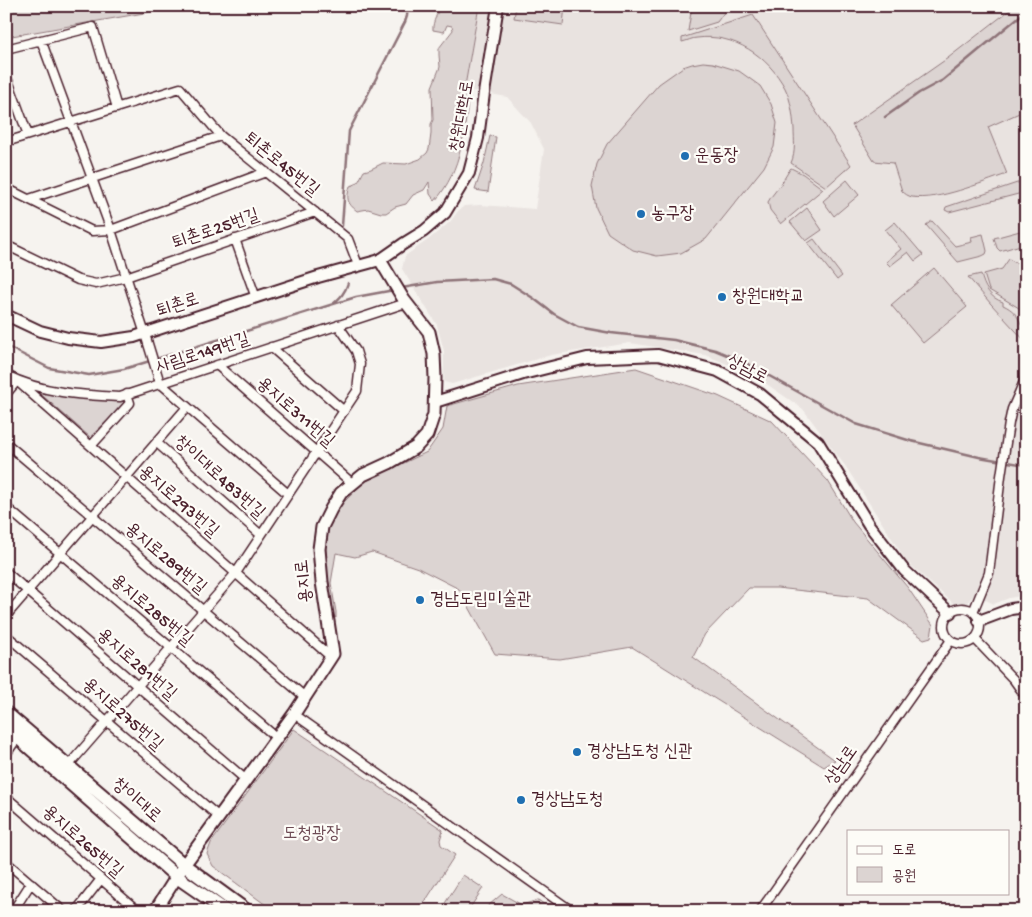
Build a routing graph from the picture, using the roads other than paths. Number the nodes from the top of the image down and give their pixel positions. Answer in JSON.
{"nodes":[{"id":1,"x":498,"y":6,"type":"edge"},
{"id":2,"x":41,"y":40,"type":"junction"},
{"id":3,"x":6,"y":49,"type":"edge"},
{"id":4,"x":6,"y":75,"type":"edge"},
{"id":5,"x":117,"y":108,"type":"junction"},
{"id":6,"x":71,"y":122,"type":"junction"},
{"id":7,"x":28,"y":136,"type":"junction"},
{"id":8,"x":221,"y":136,"type":"junction"},
{"id":9,"x":6,"y":142,"type":"edge"},
{"id":10,"x":266,"y":172,"type":"junction"},
{"id":11,"x":92,"y":178,"type":"junction"},
{"id":12,"x":6,"y":188,"type":"edge"},
{"id":13,"x":28,"y":199,"type":"junction"},
{"id":14,"x":315,"y":212,"type":"junction"},
{"id":15,"x":111,"y":230,"type":"junction"},
{"id":16,"x":235,"y":240,"type":"junction"},
{"id":17,"x":6,"y":245,"type":"edge"},
{"id":18,"x":380,"y":260,"type":"junction"},
{"id":19,"x":358,"y":266,"type":"junction"},
{"id":20,"x":126,"y":277,"type":"junction"},
{"id":21,"x":256,"y":298,"type":"junction"},
{"id":22,"x":405,"y":302,"type":"junction"},
{"id":23,"x":6,"y":315,"type":"edge"},
{"id":24,"x":338,"y":326,"type":"junction"},
{"id":25,"x":146,"y":337,"type":"junction"},
{"id":26,"x":272,"y":347,"type":"junction"},
{"id":27,"x":217,"y":365,"type":"junction"},
{"id":28,"x":6,"y":376,"type":"edge"},
{"id":29,"x":1026,"y":377,"type":"edge"},
{"id":30,"x":18,"y":381,"type":"junction"},
{"id":31,"x":159,"y":381,"type":"junction"},
{"id":32,"x":6,"y":394,"type":"edge"},
{"id":33,"x":127,"y":394,"type":"junction"},
{"id":34,"x":435,"y":402,"type":"junction"},
{"id":35,"x":187,"y":407,"type":"junction"},
{"id":36,"x":344,"y":411,"type":"junction"},
{"id":37,"x":157,"y":442,"type":"junction"},
{"id":38,"x":6,"y":443,"type":"edge"},
{"id":39,"x":92,"y":446,"type":"junction"},
{"id":40,"x":317,"y":452,"type":"junction"},
{"id":41,"x":127,"y":477,"type":"junction"},
{"id":42,"x":354,"y":484,"type":"junction"},
{"id":43,"x":288,"y":494,"type":"junction"},
{"id":44,"x":6,"y":508,"type":"edge"},
{"id":45,"x":92,"y":517,"type":"junction"},
{"id":46,"x":261,"y":535,"type":"junction"},
{"id":47,"x":60,"y":554,"type":"junction"},
{"id":48,"x":6,"y":572,"type":"edge"},
{"id":49,"x":236,"y":574,"type":"junction"},
{"id":50,"x":28,"y":591,"type":"junction"},
{"id":51,"x":1026,"y":607,"type":"edge"},
{"id":52,"x":203,"y":611,"type":"junction"},
{"id":53,"x":973,"y":612,"type":"junction"},
{"id":54,"x":950,"y":613,"type":"junction"},
{"id":55,"x":6,"y":616,"type":"edge"},
{"id":56,"x":979,"y":621,"type":"junction"},
{"id":57,"x":6,"y":635,"type":"edge"},
{"id":58,"x":975,"y":639,"type":"junction"},
{"id":59,"x":951,"y":640,"type":"junction"},
{"id":60,"x":171,"y":648,"type":"junction"},
{"id":61,"x":330,"y":657,"type":"junction"},
{"id":62,"x":138,"y":686,"type":"junction"},
{"id":63,"x":305,"y":697,"type":"junction"},
{"id":64,"x":1026,"y":697,"type":"edge"},
{"id":65,"x":6,"y":713,"type":"edge"},
{"id":66,"x":294,"y":714,"type":"junction"},
{"id":67,"x":107,"y":721,"type":"junction"},
{"id":68,"x":6,"y":727,"type":"edge"},
{"id":69,"x":21,"y":733,"type":"junction"},
{"id":70,"x":277,"y":738,"type":"junction"},
{"id":71,"x":6,"y":754,"type":"edge"},
{"id":72,"x":68,"y":766,"type":"junction"},
{"id":73,"x":246,"y":780,"type":"junction"},
{"id":74,"x":6,"y":796,"type":"edge"},
{"id":75,"x":219,"y":817,"type":"junction"},
{"id":76,"x":6,"y":862,"type":"edge"},
{"id":77,"x":184,"y":865,"type":"junction"},
{"id":78,"x":176,"y":877,"type":"junction"},
{"id":79,"x":101,"y":879,"type":"junction"},
{"id":80,"x":31,"y":883,"type":"junction"},
{"id":81,"x":12,"y":911,"type":"edge"},
{"id":82,"x":63,"y":911,"type":"edge"},
{"id":83,"x":76,"y":911,"type":"edge"},
{"id":84,"x":138,"y":911,"type":"edge"},
{"id":85,"x":156,"y":911,"type":"edge"},
{"id":86,"x":226,"y":911,"type":"edge"},
{"id":87,"x":247,"y":911,"type":"edge"},
{"id":88,"x":572,"y":911,"type":"edge"},
{"id":89,"x":760,"y":911,"type":"edge"}],
"edges":[{"from":1,"to":18,"type":"street","name":"창원대학로"},
{"from":2,"to":3,"type":"street"},
{"from":2,"to":5,"type":"street"},
{"from":2,"to":6,"type":"street"},
{"from":4,"to":7,"type":"street"},
{"from":5,"to":6,"type":"street"},
{"from":5,"to":8,"type":"street","name":"퇴촌로45번길"},
{"from":6,"to":7,"type":"street"},
{"from":6,"to":11,"type":"street"},
{"from":7,"to":9,"type":"street"},
{"from":8,"to":10,"type":"street","name":"퇴촌로45번길"},
{"from":8,"to":11,"type":"street"},
{"from":10,"to":14,"type":"street","name":"퇴촌로45번길"},
{"from":10,"to":15,"type":"street","name":"퇴촌로25번길"},
{"from":11,"to":13,"type":"street"},
{"from":11,"to":15,"type":"street"},
{"from":12,"to":13,"type":"street"},
{"from":13,"to":15,"type":"street"},
{"from":14,"to":16,"type":"street","name":"퇴촌로25번길"},
{"from":14,"to":19,"type":"street","name":"퇴촌로45번길"},
{"from":15,"to":20,"type":"street"},
{"from":16,"to":20,"type":"street","name":"퇴촌로25번길"},
{"from":16,"to":21,"type":"street"},
{"from":17,"to":20,"type":"street","name":"퇴촌로25번길"},
{"from":18,"to":19,"type":"street","name":"창원대학로"},
{"from":18,"to":22,"type":"main road","name":"용지로"},
{"from":19,"to":21,"type":"street","name":"퇴촌로"},
{"from":20,"to":25,"type":"street"},
{"from":21,"to":25,"type":"street","name":"퇴촌로"},
{"from":22,"to":24,"type":"street","name":"사림로149번길"},
{"from":22,"to":34,"type":"main road","name":"용지로"},
{"from":23,"to":25,"type":"street","name":"퇴촌로"},
{"from":24,"to":26,"type":"street","name":"사림로149번길"},
{"from":24,"to":36,"type":"street","name":"창이대로483번길"},
{"from":25,"to":31,"type":"street"},
{"from":26,"to":27,"type":"street","name":"사림로149번길"},
{"from":26,"to":36,"type":"street"},
{"from":27,"to":31,"type":"street","name":"사림로149번길"},
{"from":27,"to":40,"type":"street","name":"용지로311번길"},
{"from":28,"to":30,"type":"street","name":"사림로149번길"},
{"from":29,"to":53,"type":"street"},
{"from":30,"to":32,"type":"street"},
{"from":30,"to":33,"type":"street","name":"사림로149번길"},
{"from":30,"to":39,"type":"street","name":"용지로293번길"},
{"from":31,"to":33,"type":"street","name":"사림로149번길"},
{"from":31,"to":35,"type":"street","name":"창이대로483번길"},
{"from":33,"to":39,"type":"street"},
{"from":34,"to":42,"type":"main road","name":"용지로"},
{"from":34,"to":54,"type":"street","name":"상남로"},
{"from":35,"to":37,"type":"street"},
{"from":35,"to":43,"type":"street","name":"창이대로483번길"},
{"from":36,"to":40,"type":"street","name":"창이대로483번길"},
{"from":37,"to":41,"type":"street"},
{"from":37,"to":46,"type":"street","name":"창이대로483번길"},
{"from":38,"to":45,"type":"street","name":"용지로289번길"},
{"from":39,"to":41,"type":"street","name":"용지로293번길"},
{"from":40,"to":42,"type":"street","name":"용지로311번길"},
{"from":40,"to":43,"type":"street","name":"창이대로483번길"},
{"from":41,"to":45,"type":"street"},
{"from":41,"to":49,"type":"street","name":"용지로293번길"},
{"from":42,"to":61,"type":"main road","name":"용지로"},
{"from":43,"to":46,"type":"street","name":"창이대로483번길"},
{"from":44,"to":47,"type":"street","name":"용지로285번길"},
{"from":45,"to":47,"type":"street"},
{"from":45,"to":52,"type":"street","name":"용지로289번길"},
{"from":46,"to":49,"type":"street","name":"창이대로483번길"},
{"from":47,"to":50,"type":"street"},
{"from":47,"to":60,"type":"street","name":"용지로285번길"},
{"from":48,"to":50,"type":"street","name":"용지로281번길"},
{"from":49,"to":52,"type":"street","name":"창이대로483번길"},
{"from":49,"to":61,"type":"street","name":"용지로293번길"},
{"from":50,"to":55,"type":"street"},
{"from":50,"to":62,"type":"street","name":"용지로281번길"},
{"from":51,"to":56,"type":"street"},
{"from":52,"to":60,"type":"street","name":"창이대로483번길"},
{"from":52,"to":63,"type":"street","name":"용지로289번길"},
{"from":53,"to":54,"type":"street"},
{"from":53,"to":56,"type":"street"},
{"from":54,"to":59,"type":"street"},
{"from":56,"to":58,"type":"street"},
{"from":57,"to":67,"type":"street","name":"용지로275번길"},
{"from":58,"to":59,"type":"street"},
{"from":58,"to":64,"type":"street"},
{"from":59,"to":89,"type":"street","name":"상남로"},
{"from":60,"to":62,"type":"street","name":"창이대로483번길"},
{"from":60,"to":70,"type":"street","name":"용지로285번길"},
{"from":61,"to":63,"type":"main road"},
{"from":62,"to":67,"type":"street","name":"창이대로483번길"},
{"from":62,"to":73,"type":"street","name":"용지로281번길"},
{"from":63,"to":66,"type":"main road"},
{"from":65,"to":69,"type":"main road","name":"창이대로"},
{"from":66,"to":70,"type":"main road"},
{"from":66,"to":88,"type":"street"},
{"from":67,"to":72,"type":"street","name":"창이대로483번길"},
{"from":67,"to":75,"type":"street","name":"용지로275번길"},
{"from":68,"to":69,"type":"main road","name":"창이대로"},
{"from":69,"to":71,"type":"street"},
{"from":69,"to":72,"type":"main road","name":"창이대로"},
{"from":69,"to":78,"type":"main road","name":"창이대로"},
{"from":70,"to":73,"type":"main road"},
{"from":72,"to":77,"type":"main road","name":"창이대로"},
{"from":73,"to":75,"type":"main road"},
{"from":74,"to":79,"type":"street","name":"용지로265번길"},
{"from":75,"to":77,"type":"main road"},
{"from":76,"to":80,"type":"street"},
{"from":77,"to":78,"type":"main road"},
{"from":77,"to":87,"type":"main road","name":"창이대로"},
{"from":78,"to":85,"type":"main road"},
{"from":78,"to":86,"type":"main road","name":"창이대로"},
{"from":79,"to":83,"type":"street"},
{"from":79,"to":84,"type":"street","name":"용지로265번길"},
{"from":80,"to":81,"type":"street"},
{"from":80,"to":82,"type":"street"}]}
